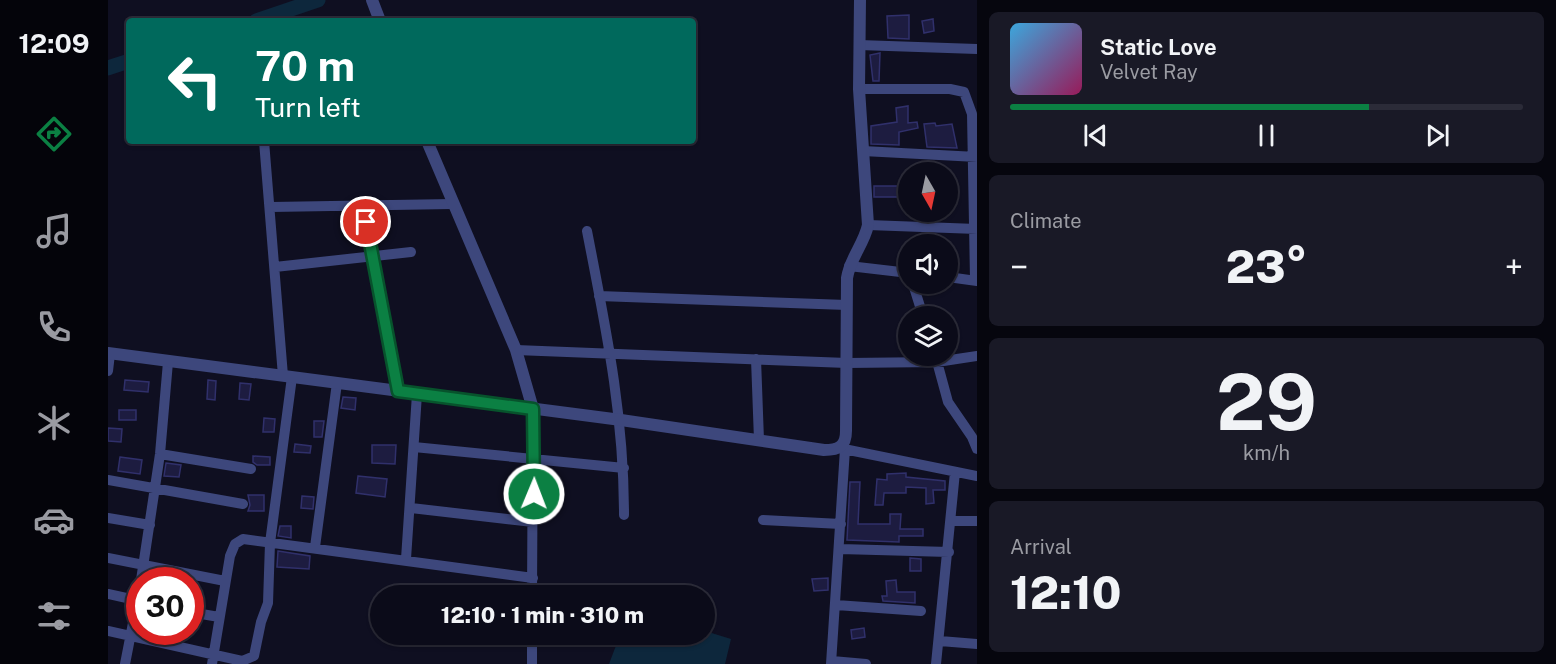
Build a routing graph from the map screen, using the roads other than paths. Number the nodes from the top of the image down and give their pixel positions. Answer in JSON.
{"nodes":[{"id":1,"x":372,"y":0,"type":"edge"},
{"id":2,"x":860,"y":0,"type":"edge"},
{"id":3,"x":379,"y":18,"type":"edge"},
{"id":4,"x":859,"y":45,"type":"junction"},
{"id":5,"x":977,"y":49,"type":"edge"},
{"id":6,"x":859,"y":89,"type":"junction"},
{"id":7,"x":264,"y":144,"type":"edge"},
{"id":8,"x":428,"y":144,"type":"edge"},
{"id":9,"x":863,"y":151,"type":"junction"},
{"id":10,"x":975,"y":157,"type":"edge"},
{"id":11,"x":452,"y":204,"type":"junction"},
{"id":12,"x":363,"y":205,"type":"junction"},
{"id":13,"x":271,"y":207,"type":"junction"},
{"id":14,"x":868,"y":225,"type":"junction"},
{"id":15,"x":975,"y":229,"type":"edge"},
{"id":16,"x":587,"y":231,"type":"dead end"},
{"id":17,"x":411,"y":252,"type":"dead end"},
{"id":18,"x":372,"y":256,"type":"junction"},
{"id":19,"x":849,"y":266,"type":"junction"},
{"id":20,"x":275,"y":267,"type":"junction"},
{"id":21,"x":898,"y":272,"type":"edge"},
{"id":22,"x":958,"y":278,"type":"edge"},
{"id":23,"x":976,"y":281,"type":"edge"},
{"id":24,"x":599,"y":296,"type":"junction"},
{"id":25,"x":847,"y":305,"type":"junction"},
{"id":26,"x":516,"y":350,"type":"junction"},
{"id":27,"x":109,"y":353,"type":"edge"},
{"id":28,"x":611,"y":353,"type":"junction"},
{"id":29,"x":977,"y":356,"type":"edge"},
{"id":30,"x":958,"y":357,"type":"edge"},
{"id":31,"x":756,"y":359,"type":"junction"},
{"id":32,"x":898,"y":361,"type":"edge"},
{"id":33,"x":168,"y":362,"type":"junction"},
{"id":34,"x":847,"y":363,"type":"junction"},
{"id":35,"x":938,"y":366,"type":"edge"},
{"id":36,"x":108,"y":371,"type":"edge"},
{"id":37,"x":287,"y":377,"type":"junction"},
{"id":38,"x":337,"y":383,"type":"junction"},
{"id":39,"x":398,"y":391,"type":"junction"},
{"id":40,"x":417,"y":394,"type":"junction"},
{"id":41,"x":533,"y":409,"type":"junction"},
{"id":42,"x":621,"y":420,"type":"junction"},
{"id":43,"x":759,"y":440,"type":"junction"},
{"id":44,"x":414,"y":447,"type":"junction"},
{"id":45,"x":842,"y":448,"type":"junction"},
{"id":46,"x":977,"y":449,"type":"edge"},
{"id":47,"x":160,"y":454,"type":"junction"},
{"id":48,"x":535,"y":459,"type":"junction"},
{"id":49,"x":624,"y":468,"type":"junction"},
{"id":50,"x":251,"y":469,"type":"dead end"},
{"id":51,"x":955,"y":472,"type":"junction"},
{"id":52,"x":977,"y":476,"type":"edge"},
{"id":53,"x":108,"y":480,"type":"edge"},
{"id":54,"x":154,"y":489,"type":"junction"},
{"id":55,"x":243,"y":504,"type":"dead end"},
{"id":56,"x":411,"y":508,"type":"junction"},
{"id":57,"x":624,"y":515,"type":"dead end"},
{"id":58,"x":108,"y":518,"type":"edge"},
{"id":59,"x":763,"y":520,"type":"dead end"},
{"id":60,"x":951,"y":521,"type":"junction"},
{"id":61,"x":977,"y":521,"type":"edge"},
{"id":62,"x":533,"y":522,"type":"junction"},
{"id":63,"x":841,"y":524,"type":"junction"},
{"id":64,"x":150,"y":525,"type":"junction"},
{"id":65,"x":270,"y":543,"type":"junction"},
{"id":66,"x":315,"y":547,"type":"junction"},
{"id":67,"x":840,"y":549,"type":"junction"},
{"id":68,"x":949,"y":552,"type":"junction"},
{"id":69,"x":108,"y":558,"type":"edge"},
{"id":70,"x":406,"y":559,"type":"junction"},
{"id":71,"x":143,"y":564,"type":"junction"},
{"id":72,"x":143,"y":567,"type":"edge"},
{"id":73,"x":533,"y":578,"type":"junction"},
{"id":74,"x":225,"y":581,"type":"junction"},
{"id":75,"x":533,"y":585,"type":"edge"},
{"id":76,"x":108,"y":594,"type":"edge"},
{"id":77,"x":126,"y":598,"type":"edge"},
{"id":78,"x":836,"y":604,"type":"junction"},
{"id":79,"x":921,"y":611,"type":"dead end"},
{"id":80,"x":204,"y":615,"type":"edge"},
{"id":81,"x":219,"y":618,"type":"junction"},
{"id":82,"x":108,"y":631,"type":"edge"},
{"id":83,"x":126,"y":635,"type":"edge"},
{"id":84,"x":940,"y":641,"type":"junction"},
{"id":85,"x":977,"y":644,"type":"edge"},
{"id":86,"x":128,"y":645,"type":"edge"},
{"id":87,"x":161,"y":645,"type":"edge"},
{"id":88,"x":532,"y":645,"type":"edge"},
{"id":89,"x":213,"y":660,"type":"edge"},
{"id":90,"x":249,"y":662,"type":"edge"},
{"id":91,"x":831,"y":662,"type":"edge"},
{"id":92,"x":124,"y":664,"type":"edge"},
{"id":93,"x":532,"y":664,"type":"edge"},
{"id":94,"x":866,"y":664,"type":"edge"},
{"id":95,"x":936,"y":664,"type":"edge"}],
"edges":[{"from":1,"to":3,"type":"street"},
{"from":2,"to":4,"type":"street"},
{"from":4,"to":5,"type":"street"},
{"from":4,"to":6,"type":"street"},
{"from":6,"to":9,"type":"street"},
{"from":6,"to":10,"type":"street"},
{"from":7,"to":13,"type":"street"},
{"from":8,"to":11,"type":"street"},
{"from":9,"to":10,"type":"street"},
{"from":9,"to":14,"type":"street"},
{"from":10,"to":15,"type":"street"},
{"from":11,"to":12,"type":"street"},
{"from":11,"to":26,"type":"street"},
{"from":12,"to":13,"type":"street"},
{"from":12,"to":18,"type":"street"},
{"from":13,"to":20,"type":"street"},
{"from":14,"to":15,"type":"street"},
{"from":14,"to":19,"type":"street"},
{"from":15,"to":23,"type":"street"},
{"from":16,"to":24,"type":"street"},
{"from":17,"to":18,"type":"street"},
{"from":18,"to":20,"type":"street"},
{"from":18,"to":39,"type":"street"},
{"from":19,"to":21,"type":"street"},
{"from":19,"to":25,"type":"street"},
{"from":20,"to":37,"type":"street"},
{"from":22,"to":23,"type":"street"},
{"from":24,"to":25,"type":"street"},
{"from":24,"to":28,"type":"street"},
{"from":25,"to":34,"type":"street"},
{"from":26,"to":28,"type":"street"},
{"from":26,"to":41,"type":"street"},
{"from":27,"to":33,"type":"street"},
{"from":27,"to":36,"type":"street"},
{"from":28,"to":31,"type":"street"},
{"from":28,"to":42,"type":"street"},
{"from":29,"to":30,"type":"street"},
{"from":31,"to":34,"type":"street"},
{"from":31,"to":43,"type":"street"},
{"from":32,"to":34,"type":"street"},
{"from":33,"to":37,"type":"street"},
{"from":33,"to":47,"type":"street"},
{"from":34,"to":45,"type":"street"},
{"from":35,"to":46,"type":"street"},
{"from":37,"to":38,"type":"street"},
{"from":37,"to":65,"type":"street"},
{"from":38,"to":39,"type":"street"},
{"from":38,"to":66,"type":"street"},
{"from":39,"to":40,"type":"street"},
{"from":40,"to":41,"type":"street"},
{"from":40,"to":44,"type":"street"},
{"from":41,"to":42,"type":"street"},
{"from":41,"to":48,"type":"street"},
{"from":42,"to":43,"type":"street"},
{"from":42,"to":49,"type":"street"},
{"from":43,"to":45,"type":"street"},
{"from":44,"to":48,"type":"street"},
{"from":44,"to":56,"type":"street"},
{"from":45,"to":51,"type":"street"},
{"from":45,"to":63,"type":"street"},
{"from":47,"to":50,"type":"street"},
{"from":47,"to":54,"type":"street"},
{"from":48,"to":49,"type":"street"},
{"from":48,"to":62,"type":"street"},
{"from":49,"to":57,"type":"street"},
{"from":51,"to":52,"type":"street"},
{"from":51,"to":60,"type":"street"},
{"from":53,"to":54,"type":"street"},
{"from":54,"to":55,"type":"street"},
{"from":54,"to":64,"type":"street"},
{"from":56,"to":62,"type":"street"},
{"from":56,"to":70,"type":"street"},
{"from":58,"to":64,"type":"street"},
{"from":59,"to":63,"type":"street"},
{"from":60,"to":61,"type":"street"},
{"from":60,"to":68,"type":"street"},
{"from":62,"to":73,"type":"street"},
{"from":63,"to":67,"type":"street"},
{"from":64,"to":71,"type":"street"},
{"from":65,"to":66,"type":"street"},
{"from":65,"to":74,"type":"street"},
{"from":65,"to":90,"type":"street"},
{"from":66,"to":70,"type":"street"},
{"from":67,"to":68,"type":"street"},
{"from":67,"to":78,"type":"street"},
{"from":68,"to":84,"type":"street"},
{"from":69,"to":71,"type":"street"},
{"from":70,"to":73,"type":"street"},
{"from":71,"to":72,"type":"street"},
{"from":71,"to":74,"type":"street"},
{"from":73,"to":75,"type":"street"},
{"from":74,"to":81,"type":"street"},
{"from":76,"to":77,"type":"street"},
{"from":78,"to":79,"type":"street"},
{"from":78,"to":91,"type":"street"},
{"from":80,"to":81,"type":"street"},
{"from":81,"to":89,"type":"street"},
{"from":82,"to":83,"type":"street"},
{"from":84,"to":85,"type":"street"},
{"from":84,"to":95,"type":"street"},
{"from":86,"to":92,"type":"street"},
{"from":87,"to":89,"type":"street"},
{"from":88,"to":93,"type":"street"},
{"from":89,"to":90,"type":"street"},
{"from":91,"to":94,"type":"street"}]}
